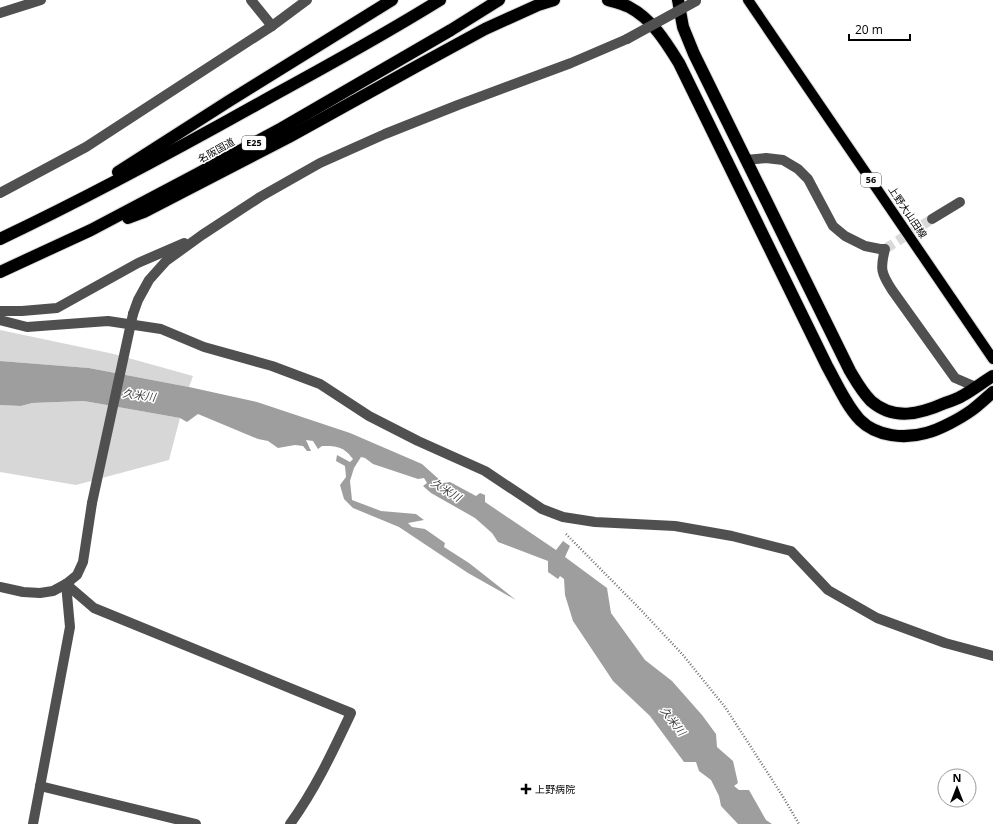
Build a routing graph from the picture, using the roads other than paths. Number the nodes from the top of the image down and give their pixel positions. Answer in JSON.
{"nodes":[{"id":1,"x":42,"y":0,"type":"edge"},
{"id":2,"x":251,"y":0,"type":"edge"},
{"id":3,"x":308,"y":0,"type":"edge"},
{"id":4,"x":392,"y":0,"type":"edge"},
{"id":5,"x":440,"y":0,"type":"edge"},
{"id":6,"x":499,"y":0,"type":"edge"},
{"id":7,"x":554,"y":0,"type":"edge"},
{"id":8,"x":608,"y":0,"type":"edge"},
{"id":9,"x":678,"y":0,"type":"edge"},
{"id":10,"x":748,"y":0,"type":"edge"},
{"id":11,"x":697,"y":1,"type":"edge"},
{"id":12,"x":0,"y":13,"type":"edge"},
{"id":13,"x":272,"y":26,"type":"junction"},
{"id":14,"x":746,"y":160,"type":"junction"},
{"id":15,"x":0,"y":193,"type":"edge"},
{"id":16,"x":960,"y":202,"type":"dead end"},
{"id":17,"x":51,"y":215,"type":"junction"},
{"id":18,"x":932,"y":219,"type":"tunnel mouth"},
{"id":19,"x":91,"y":230,"type":"junction"},
{"id":20,"x":202,"y":235,"type":"junction"},
{"id":21,"x":0,"y":239,"type":"edge"},
{"id":22,"x":1,"y":271,"type":"edge"},
{"id":23,"x":0,"y":312,"type":"edge"},
{"id":24,"x":0,"y":320,"type":"edge"},
{"id":25,"x":993,"y":359,"type":"edge"},
{"id":26,"x":993,"y":376,"type":"edge"},
{"id":27,"x":976,"y":387,"type":"junction"},
{"id":28,"x":993,"y":392,"type":"edge"},
{"id":29,"x":66,"y":584,"type":"junction"},
{"id":30,"x":0,"y":587,"type":"edge"},
{"id":31,"x":993,"y":656,"type":"edge"},
{"id":32,"x":40,"y":786,"type":"junction"},
{"id":33,"x":33,"y":824,"type":"edge"},
{"id":34,"x":196,"y":824,"type":"edge"},
{"id":35,"x":290,"y":824,"type":"edge"}],
"edges":[{"from":1,"to":12,"type":"street"},
{"from":2,"to":13,"type":"street"},
{"from":3,"to":13,"type":"street"},
{"from":4,"to":17,"type":"highway"},
{"from":5,"to":17,"type":"highway","name":"名阪国道"},
{"from":6,"to":19,"type":"highway","name":"名阪国道","number":"E25"},
{"from":7,"to":19,"type":"highway"},
{"from":8,"to":28,"type":"highway"},
{"from":9,"to":14,"type":"highway"},
{"from":10,"to":25,"type":"main road","name":"上野大山田線","number":"56"},
{"from":11,"to":20,"type":"street","bridge":true},
{"from":13,"to":15,"type":"street"},
{"from":14,"to":27,"type":"street"},
{"from":14,"to":27,"type":"highway"},
{"from":16,"to":18,"type":"street"},
{"from":17,"to":21,"type":"highway","name":"名阪国道"},
{"from":19,"to":22,"type":"highway","name":"名阪国道","number":"E25"},
{"from":20,"to":23,"type":"street"},
{"from":20,"to":29,"type":"street","bridge":true},
{"from":24,"to":31,"type":"street"},
{"from":26,"to":27,"type":"highway"},
{"from":29,"to":30,"type":"street"},
{"from":29,"to":32,"type":"street"},
{"from":29,"to":35,"type":"street"},
{"from":32,"to":33,"type":"street"},
{"from":32,"to":34,"type":"street"}]}
